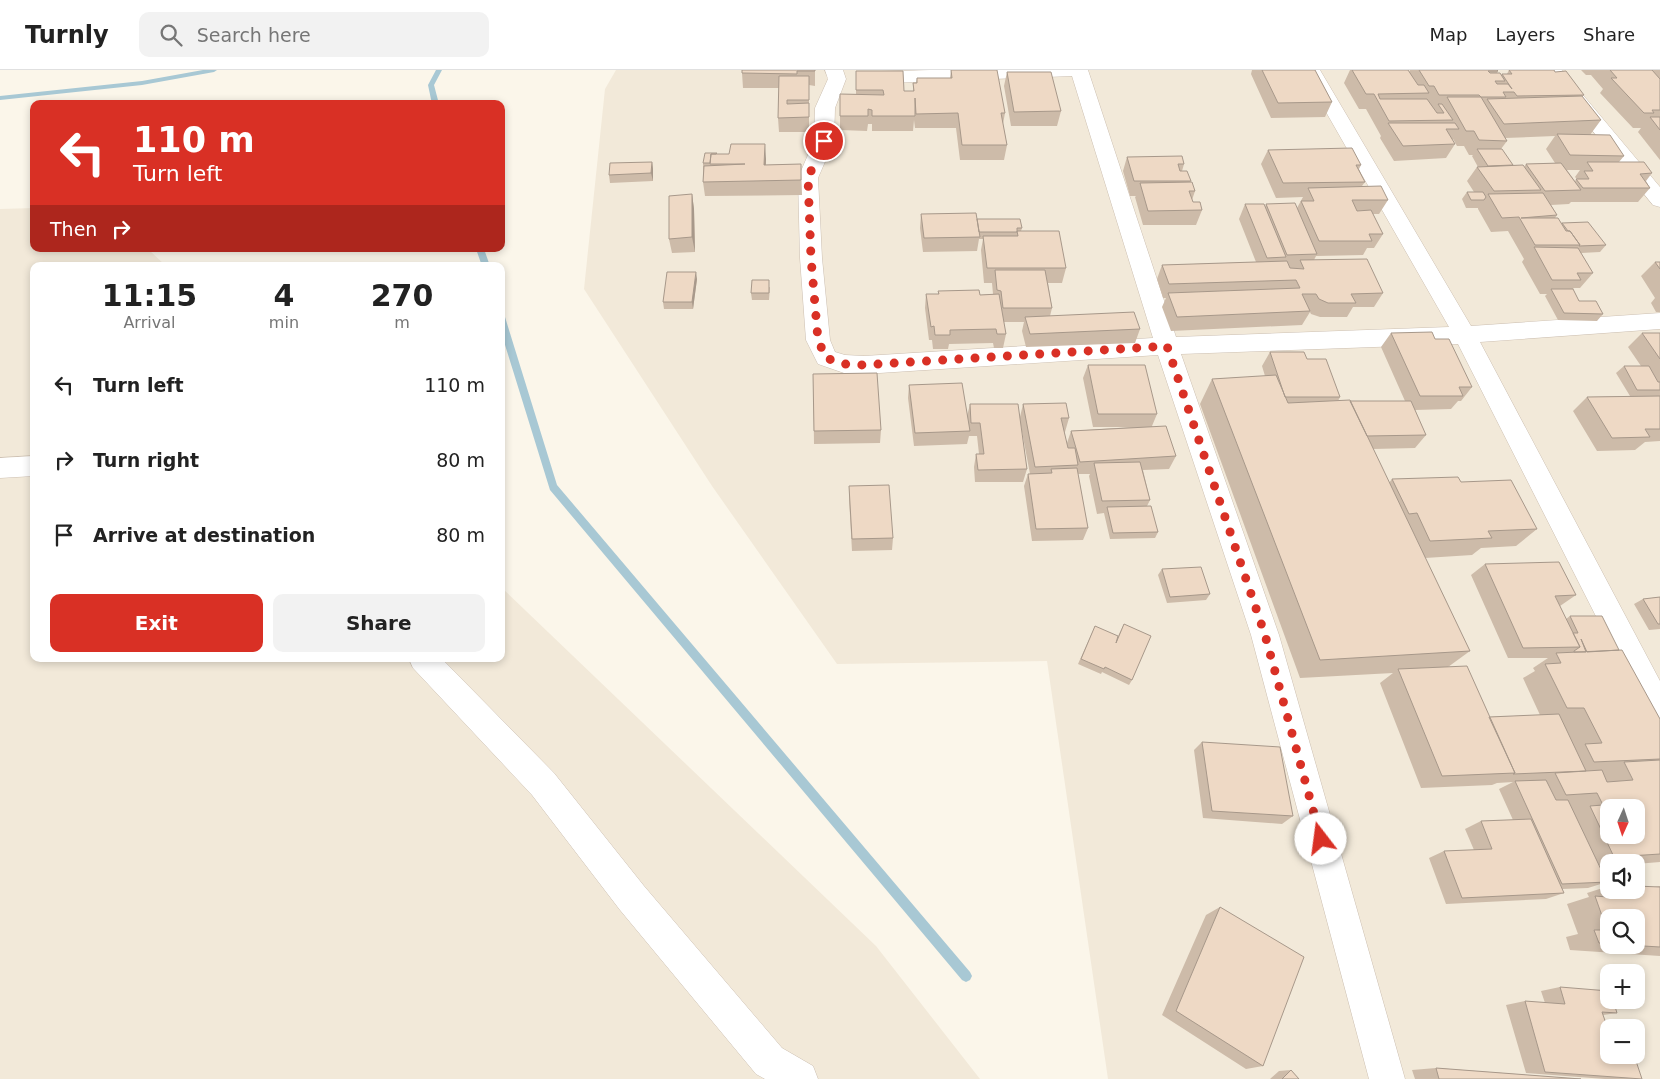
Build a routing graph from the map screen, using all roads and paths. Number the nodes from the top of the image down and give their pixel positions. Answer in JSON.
{"nodes":[{"id":1,"x":1077,"y":70,"type":"edge"},
{"id":2,"x":1311,"y":70,"type":"edge"},
{"id":3,"x":1552,"y":70,"type":"edge"},
{"id":4,"x":836,"y":75,"type":"edge"},
{"id":5,"x":1660,"y":200,"type":"edge"},
{"id":6,"x":1660,"y":321,"type":"edge"},
{"id":7,"x":1465,"y":335,"type":"junction"},
{"id":8,"x":1167,"y":346,"type":"junction"},
{"id":9,"x":30,"y":466,"type":"edge"},
{"id":10,"x":0,"y":468,"type":"edge"},
{"id":11,"x":426,"y":662,"type":"edge"},
{"id":12,"x":1660,"y":711,"type":"edge"},
{"id":13,"x":800,"y":1079,"type":"edge"},
{"id":14,"x":1387,"y":1079,"type":"edge"}],
"edges":[{"from":1,"to":4,"type":"street"},
{"from":1,"to":8,"type":"street"},
{"from":2,"to":7,"type":"street"},
{"from":3,"to":5,"type":"street"},
{"from":4,"to":8,"type":"street"},
{"from":6,"to":7,"type":"street"},
{"from":7,"to":8,"type":"street"},
{"from":7,"to":12,"type":"street"},
{"from":8,"to":14,"type":"street"},
{"from":9,"to":10,"type":"street"},
{"from":11,"to":13,"type":"street"}]}
